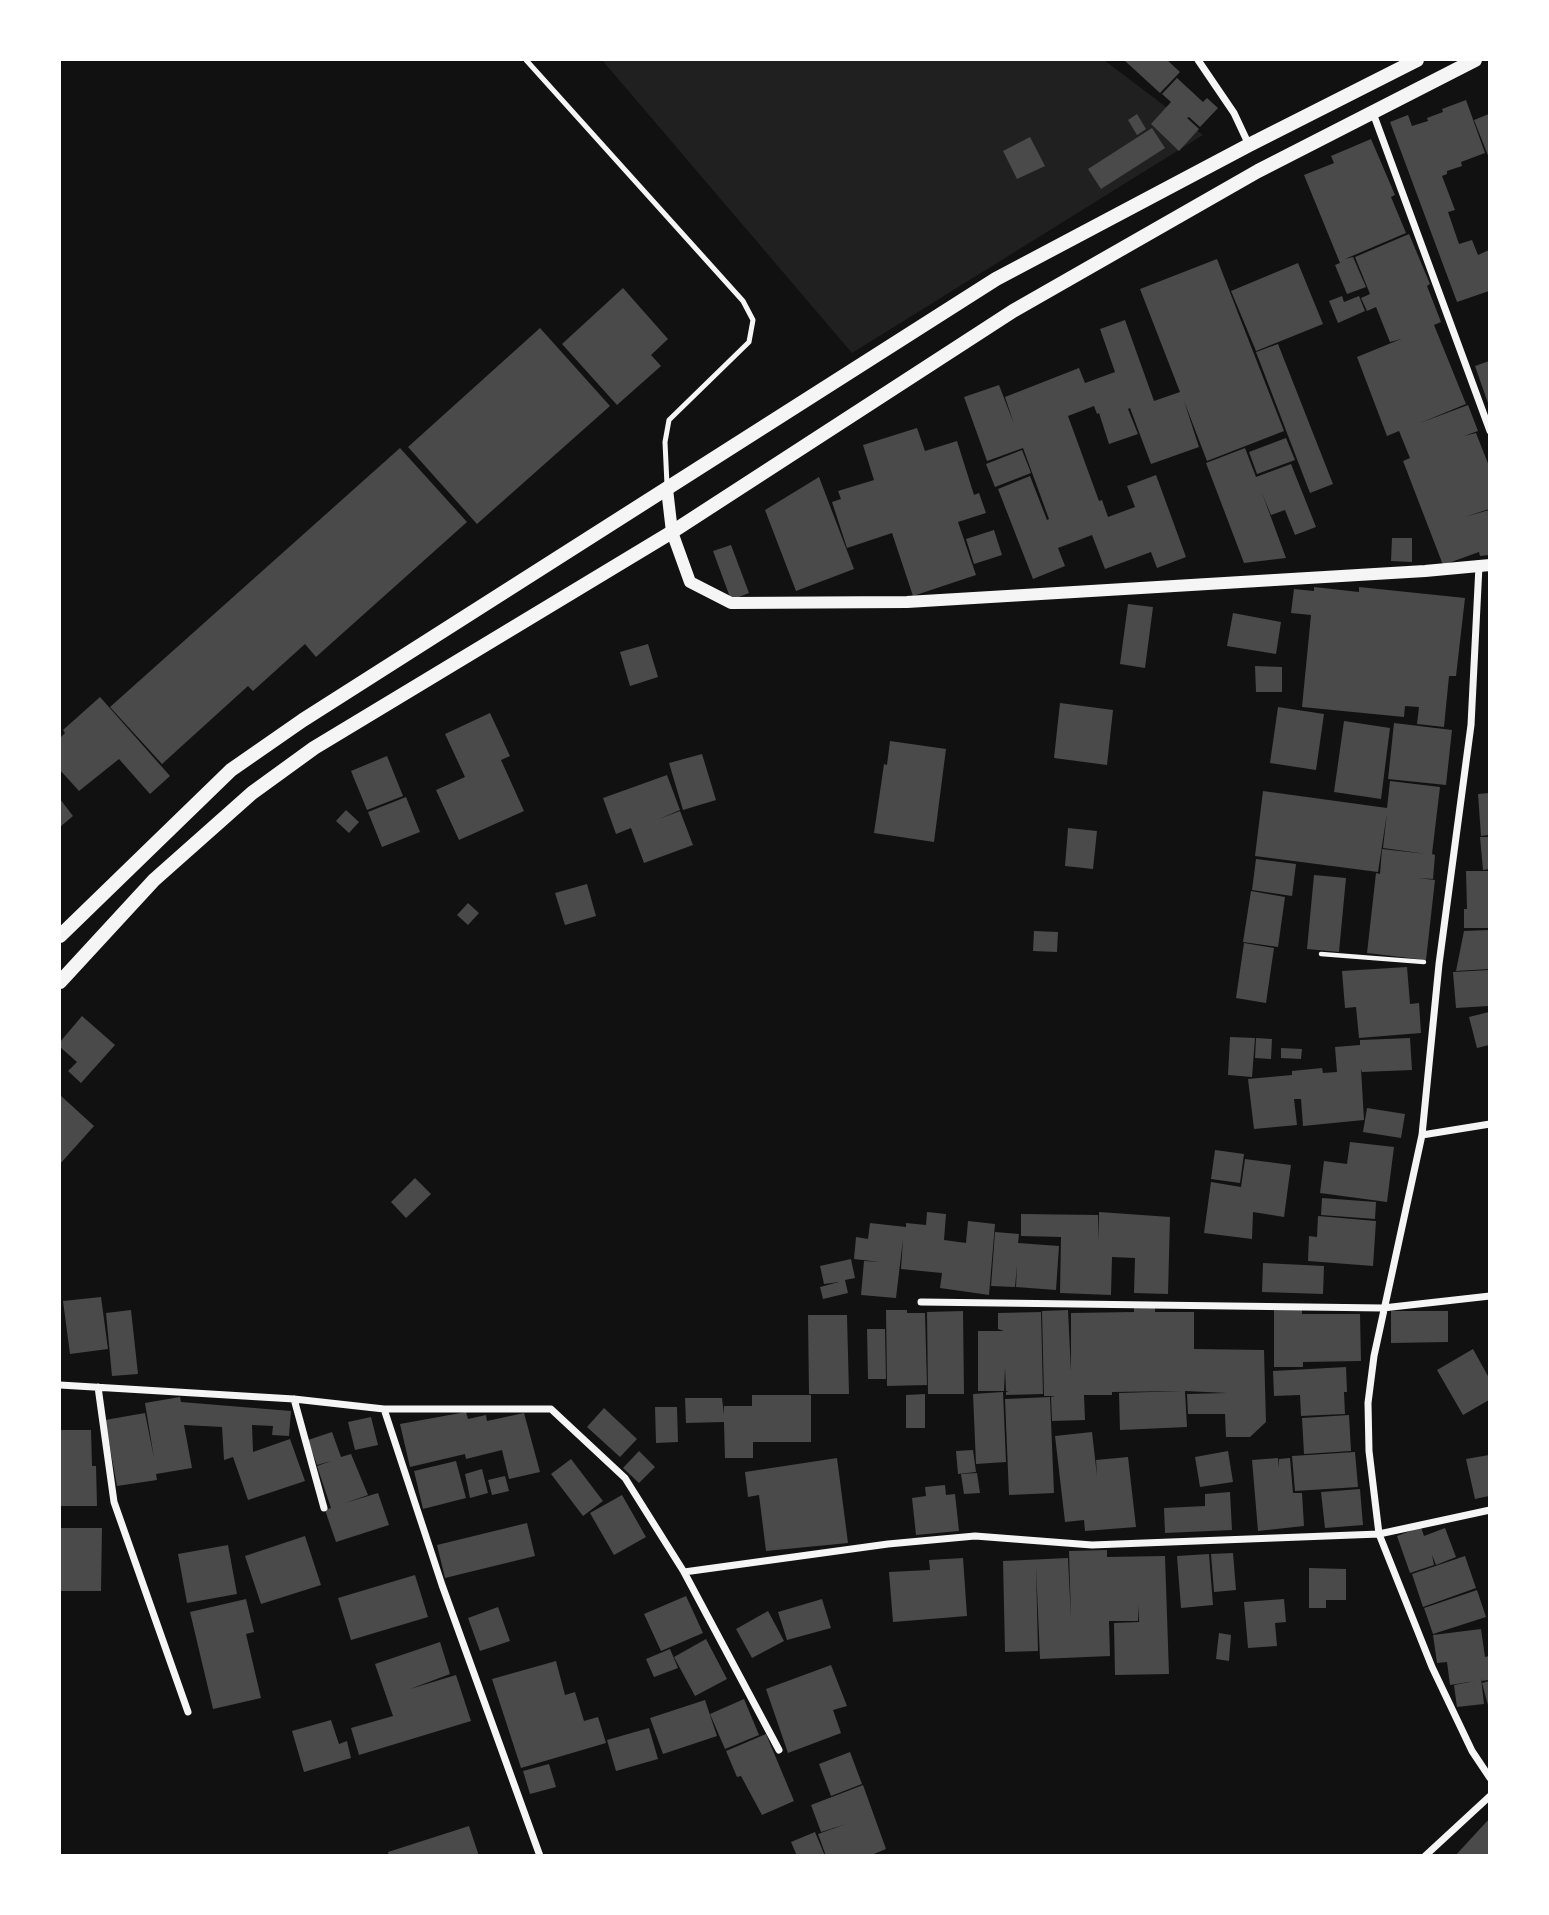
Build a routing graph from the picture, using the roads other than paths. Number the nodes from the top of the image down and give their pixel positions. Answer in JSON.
{"nodes":[{"id":1,"x":526,"y":60,"type":"edge"},
{"id":2,"x":1198,"y":60,"type":"edge"},
{"id":3,"x":1417,"y":60,"type":"edge"},
{"id":4,"x":1475,"y":60,"type":"edge"},
{"id":5,"x":1373,"y":113,"type":"junction"},
{"id":6,"x":1249,"y":145,"type":"junction"},
{"id":7,"x":1489,"y":431,"type":"edge"},
{"id":8,"x":667,"y":489,"type":"junction"},
{"id":9,"x":672,"y":532,"type":"junction"},
{"id":10,"x":1484,"y":565,"type":"edge"},
{"id":11,"x":60,"y":936,"type":"edge"},
{"id":12,"x":60,"y":982,"type":"edge"},
{"id":13,"x":1489,"y":1124,"type":"edge"},
{"id":14,"x":1422,"y":1135,"type":"junction"},
{"id":15,"x":1489,"y":1296,"type":"edge"},
{"id":16,"x":921,"y":1302,"type":"dead end"},
{"id":17,"x":1383,"y":1308,"type":"junction"},
{"id":18,"x":60,"y":1385,"type":"edge"},
{"id":19,"x":97,"y":1387,"type":"junction"},
{"id":20,"x":294,"y":1399,"type":"junction"},
{"id":21,"x":384,"y":1409,"type":"junction"},
{"id":22,"x":324,"y":1508,"type":"dead end"},
{"id":23,"x":1489,"y":1510,"type":"edge"},
{"id":24,"x":1379,"y":1534,"type":"junction"},
{"id":25,"x":684,"y":1572,"type":"junction"},
{"id":26,"x":188,"y":1712,"type":"dead end"},
{"id":27,"x":779,"y":1750,"type":"dead end"},
{"id":28,"x":1489,"y":1778,"type":"edge"},
{"id":29,"x":1489,"y":1796,"type":"edge"},
{"id":30,"x":540,"y":1856,"type":"edge"},
{"id":31,"x":1425,"y":1856,"type":"edge"}],
"edges":[{"from":1,"to":8,"type":"lane"},
{"from":2,"to":6,"type":"street"},
{"from":3,"to":6,"type":"main road"},
{"from":4,"to":5,"type":"main road"},
{"from":5,"to":7,"type":"street"},
{"from":5,"to":9,"type":"main road"},
{"from":6,"to":8,"type":"main road"},
{"from":8,"to":9,"type":"street"},
{"from":8,"to":11,"type":"main road"},
{"from":9,"to":10,"type":"street"},
{"from":9,"to":12,"type":"main road"},
{"from":10,"to":14,"type":"street"},
{"from":13,"to":14,"type":"street"},
{"from":14,"to":17,"type":"street"},
{"from":15,"to":17,"type":"street"},
{"from":16,"to":17,"type":"street"},
{"from":17,"to":24,"type":"street"},
{"from":18,"to":19,"type":"street"},
{"from":19,"to":20,"type":"street"},
{"from":19,"to":26,"type":"street"},
{"from":20,"to":21,"type":"street"},
{"from":20,"to":22,"type":"street"},
{"from":21,"to":25,"type":"street"},
{"from":21,"to":30,"type":"street"},
{"from":23,"to":24,"type":"street"},
{"from":24,"to":25,"type":"street"},
{"from":24,"to":28,"type":"street"},
{"from":25,"to":27,"type":"street"},
{"from":29,"to":31,"type":"street"}]}
